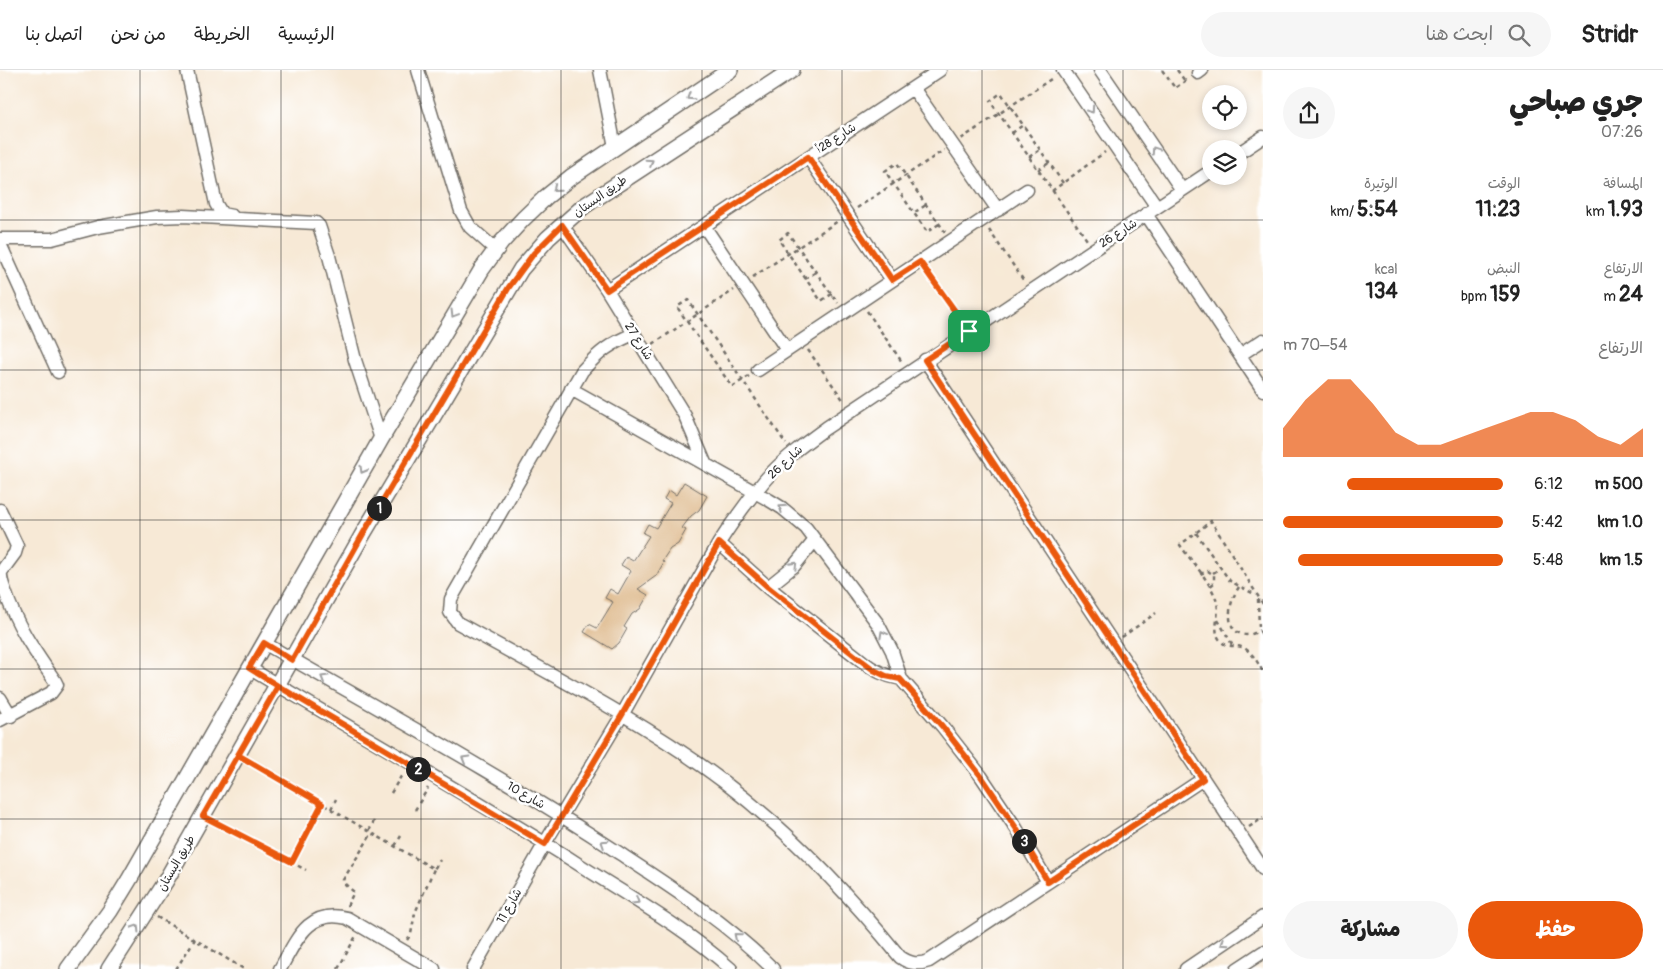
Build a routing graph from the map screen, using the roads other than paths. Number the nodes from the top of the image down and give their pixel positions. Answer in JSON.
{"nodes":[{"id":1,"x":188,"y":70,"type":"edge"},
{"id":2,"x":418,"y":70,"type":"edge"},
{"id":3,"x":600,"y":70,"type":"edge"},
{"id":4,"x":730,"y":70,"type":"edge"},
{"id":5,"x":792,"y":70,"type":"edge"},
{"id":6,"x":940,"y":70,"type":"edge"},
{"id":7,"x":1063,"y":70,"type":"edge"},
{"id":8,"x":1100,"y":70,"type":"edge"},
{"id":9,"x":914,"y":88,"type":"junction"},
{"id":10,"x":1263,"y":137,"type":"edge"},
{"id":11,"x":615,"y":147,"type":"junction"},
{"id":12,"x":1247,"y":148,"type":"edge"},
{"id":13,"x":808,"y":157,"type":"junction"},
{"id":14,"x":1202,"y":177,"type":"edge"},
{"id":15,"x":1028,"y":190,"type":"dead end"},
{"id":16,"x":1182,"y":190,"type":"junction"},
{"id":17,"x":1157,"y":207,"type":"junction"},
{"id":18,"x":998,"y":210,"type":"junction"},
{"id":19,"x":1146,"y":214,"type":"junction"},
{"id":20,"x":316,"y":223,"type":"junction"},
{"id":21,"x":562,"y":225,"type":"junction"},
{"id":22,"x":704,"y":226,"type":"junction"},
{"id":23,"x":0,"y":240,"type":"edge"},
{"id":24,"x":0,"y":244,"type":"edge"},
{"id":25,"x":496,"y":250,"type":"junction"},
{"id":26,"x":892,"y":280,"type":"junction"},
{"id":27,"x":607,"y":290,"type":"junction"},
{"id":28,"x":634,"y":334,"type":"junction"},
{"id":29,"x":1263,"y":340,"type":"edge"},
{"id":30,"x":787,"y":350,"type":"junction"},
{"id":31,"x":1240,"y":355,"type":"junction"},
{"id":32,"x":925,"y":360,"type":"junction"},
{"id":33,"x":758,"y":370,"type":"road end"},
{"id":34,"x":58,"y":372,"type":"dead end"},
{"id":35,"x":571,"y":389,"type":"junction"},
{"id":36,"x":1263,"y":390,"type":"edge"},
{"id":37,"x":381,"y":439,"type":"junction"},
{"id":38,"x":705,"y":463,"type":"junction"},
{"id":39,"x":755,"y":492,"type":"junction"},
{"id":40,"x":0,"y":510,"type":"edge"},
{"id":41,"x":816,"y":540,"type":"junction"},
{"id":42,"x":719,"y":543,"type":"junction"},
{"id":43,"x":768,"y":587,"type":"junction"},
{"id":44,"x":5,"y":606,"type":"edge"},
{"id":45,"x":264,"y":643,"type":"junction"},
{"id":46,"x":292,"y":660,"type":"junction"},
{"id":47,"x":249,"y":668,"type":"junction"},
{"id":48,"x":900,"y":679,"type":"junction"},
{"id":49,"x":278,"y":686,"type":"junction"},
{"id":50,"x":0,"y":698,"type":"edge"},
{"id":51,"x":622,"y":715,"type":"junction"},
{"id":52,"x":5,"y":718,"type":"edge"},
{"id":53,"x":1203,"y":779,"type":"junction"},
{"id":54,"x":562,"y":816,"type":"junction"},
{"id":55,"x":545,"y":844,"type":"junction"},
{"id":56,"x":1263,"y":869,"type":"edge"},
{"id":57,"x":1048,"y":882,"type":"junction"},
{"id":58,"x":1263,"y":917,"type":"edge"},
{"id":59,"x":1263,"y":952,"type":"edge"},
{"id":60,"x":68,"y":969,"type":"edge"},
{"id":61,"x":110,"y":969,"type":"edge"},
{"id":62,"x":280,"y":969,"type":"edge"},
{"id":63,"x":434,"y":969,"type":"edge"},
{"id":64,"x":473,"y":969,"type":"edge"},
{"id":65,"x":731,"y":969,"type":"edge"},
{"id":66,"x":773,"y":969,"type":"edge"},
{"id":67,"x":1186,"y":969,"type":"edge"},
{"id":68,"x":1237,"y":969,"type":"edge"}],
"edges":[{"from":1,"to":20,"type":"street"},
{"from":2,"to":25,"type":"street"},
{"from":3,"to":11,"type":"street"},
{"from":4,"to":11,"type":"main road","one_way":true},
{"from":21,"to":5,"type":"main road","name":"طريق البستان","one_way":true},
{"from":6,"to":9,"type":"street","name":"شارع 28أ"},
{"from":7,"to":17,"type":"street","one_way":true},
{"from":16,"to":8,"type":"street","one_way":true},
{"from":9,"to":13,"type":"street","name":"شارع 28أ"},
{"from":9,"to":18,"type":"street"},
{"from":10,"to":12,"type":"street"},
{"from":11,"to":25,"type":"main road","one_way":true},
{"from":13,"to":22,"type":"street","name":"شارع 28أ"},
{"from":13,"to":26,"type":"street"},
{"from":14,"to":16,"type":"street","name":"شارع 26"},
{"from":15,"to":18,"type":"street"},
{"from":16,"to":17,"type":"street","name":"شارع 26"},
{"from":17,"to":19,"type":"street","name":"شارع 26"},
{"from":18,"to":26,"type":"street"},
{"from":19,"to":31,"type":"street"},
{"from":19,"to":32,"type":"street","name":"شارع 26"},
{"from":20,"to":23,"type":"street"},
{"from":20,"to":37,"type":"street"},
{"from":21,"to":27,"type":"street","name":"شارع 27"},
{"from":21,"to":46,"type":"main road","name":"طريق البستان"},
{"from":22,"to":27,"type":"street","name":"شارع 28أ"},
{"from":22,"to":30,"type":"street"},
{"from":24,"to":34,"type":"street"},
{"from":25,"to":37,"type":"main road","one_way":true},
{"from":26,"to":30,"type":"street"},
{"from":27,"to":28,"type":"street","name":"شارع 27"},
{"from":28,"to":35,"type":"street"},
{"from":28,"to":38,"type":"street","name":"شارع 27"},
{"from":29,"to":31,"type":"street"},
{"from":30,"to":33,"type":"street"},
{"from":31,"to":36,"type":"street"},
{"from":32,"to":39,"type":"street","name":"شارع 26"},
{"from":32,"to":53,"type":"street"},
{"from":35,"to":38,"type":"street"},
{"from":35,"to":51,"type":"street"},
{"from":37,"to":45,"type":"main road","one_way":true},
{"from":38,"to":39,"type":"street"},
{"from":41,"to":39,"type":"street","one_way":true},
{"from":39,"to":42,"type":"street","name":"شارع 26"},
{"from":40,"to":44,"type":"street"},
{"from":43,"to":41,"type":"street","one_way":true},
{"from":48,"to":41,"type":"street","one_way":true},
{"from":42,"to":43,"type":"street"},
{"from":42,"to":51,"type":"street","name":"شارع 26"},
{"from":43,"to":48,"type":"street"},
{"from":44,"to":52,"type":"street"},
{"from":45,"to":46,"type":"street","name":"شارع 10"},
{"from":45,"to":47,"type":"main road"},
{"from":46,"to":49,"type":"main road","name":"طريق البستان"},
{"from":54,"to":46,"type":"street","name":"شارع 10","one_way":true},
{"from":47,"to":49,"type":"street"},
{"from":47,"to":60,"type":"main road"},
{"from":48,"to":57,"type":"street"},
{"from":49,"to":55,"type":"street"},
{"from":61,"to":49,"type":"main road","name":"طريق البستان","one_way":true},
{"from":50,"to":52,"type":"street"},
{"from":51,"to":54,"type":"street","name":"شارع 26"},
{"from":51,"to":57,"type":"street"},
{"from":53,"to":56,"type":"street"},
{"from":53,"to":57,"type":"street"},
{"from":54,"to":55,"type":"street","name":"شارع 26"},
{"from":66,"to":54,"type":"street","name":"شارع 10","one_way":true},
{"from":55,"to":64,"type":"street","name":"شارع 11"},
{"from":55,"to":65,"type":"street","one_way":true},
{"from":58,"to":67,"type":"street","one_way":true},
{"from":59,"to":68,"type":"street"},
{"from":62,"to":63,"type":"street"}]}
